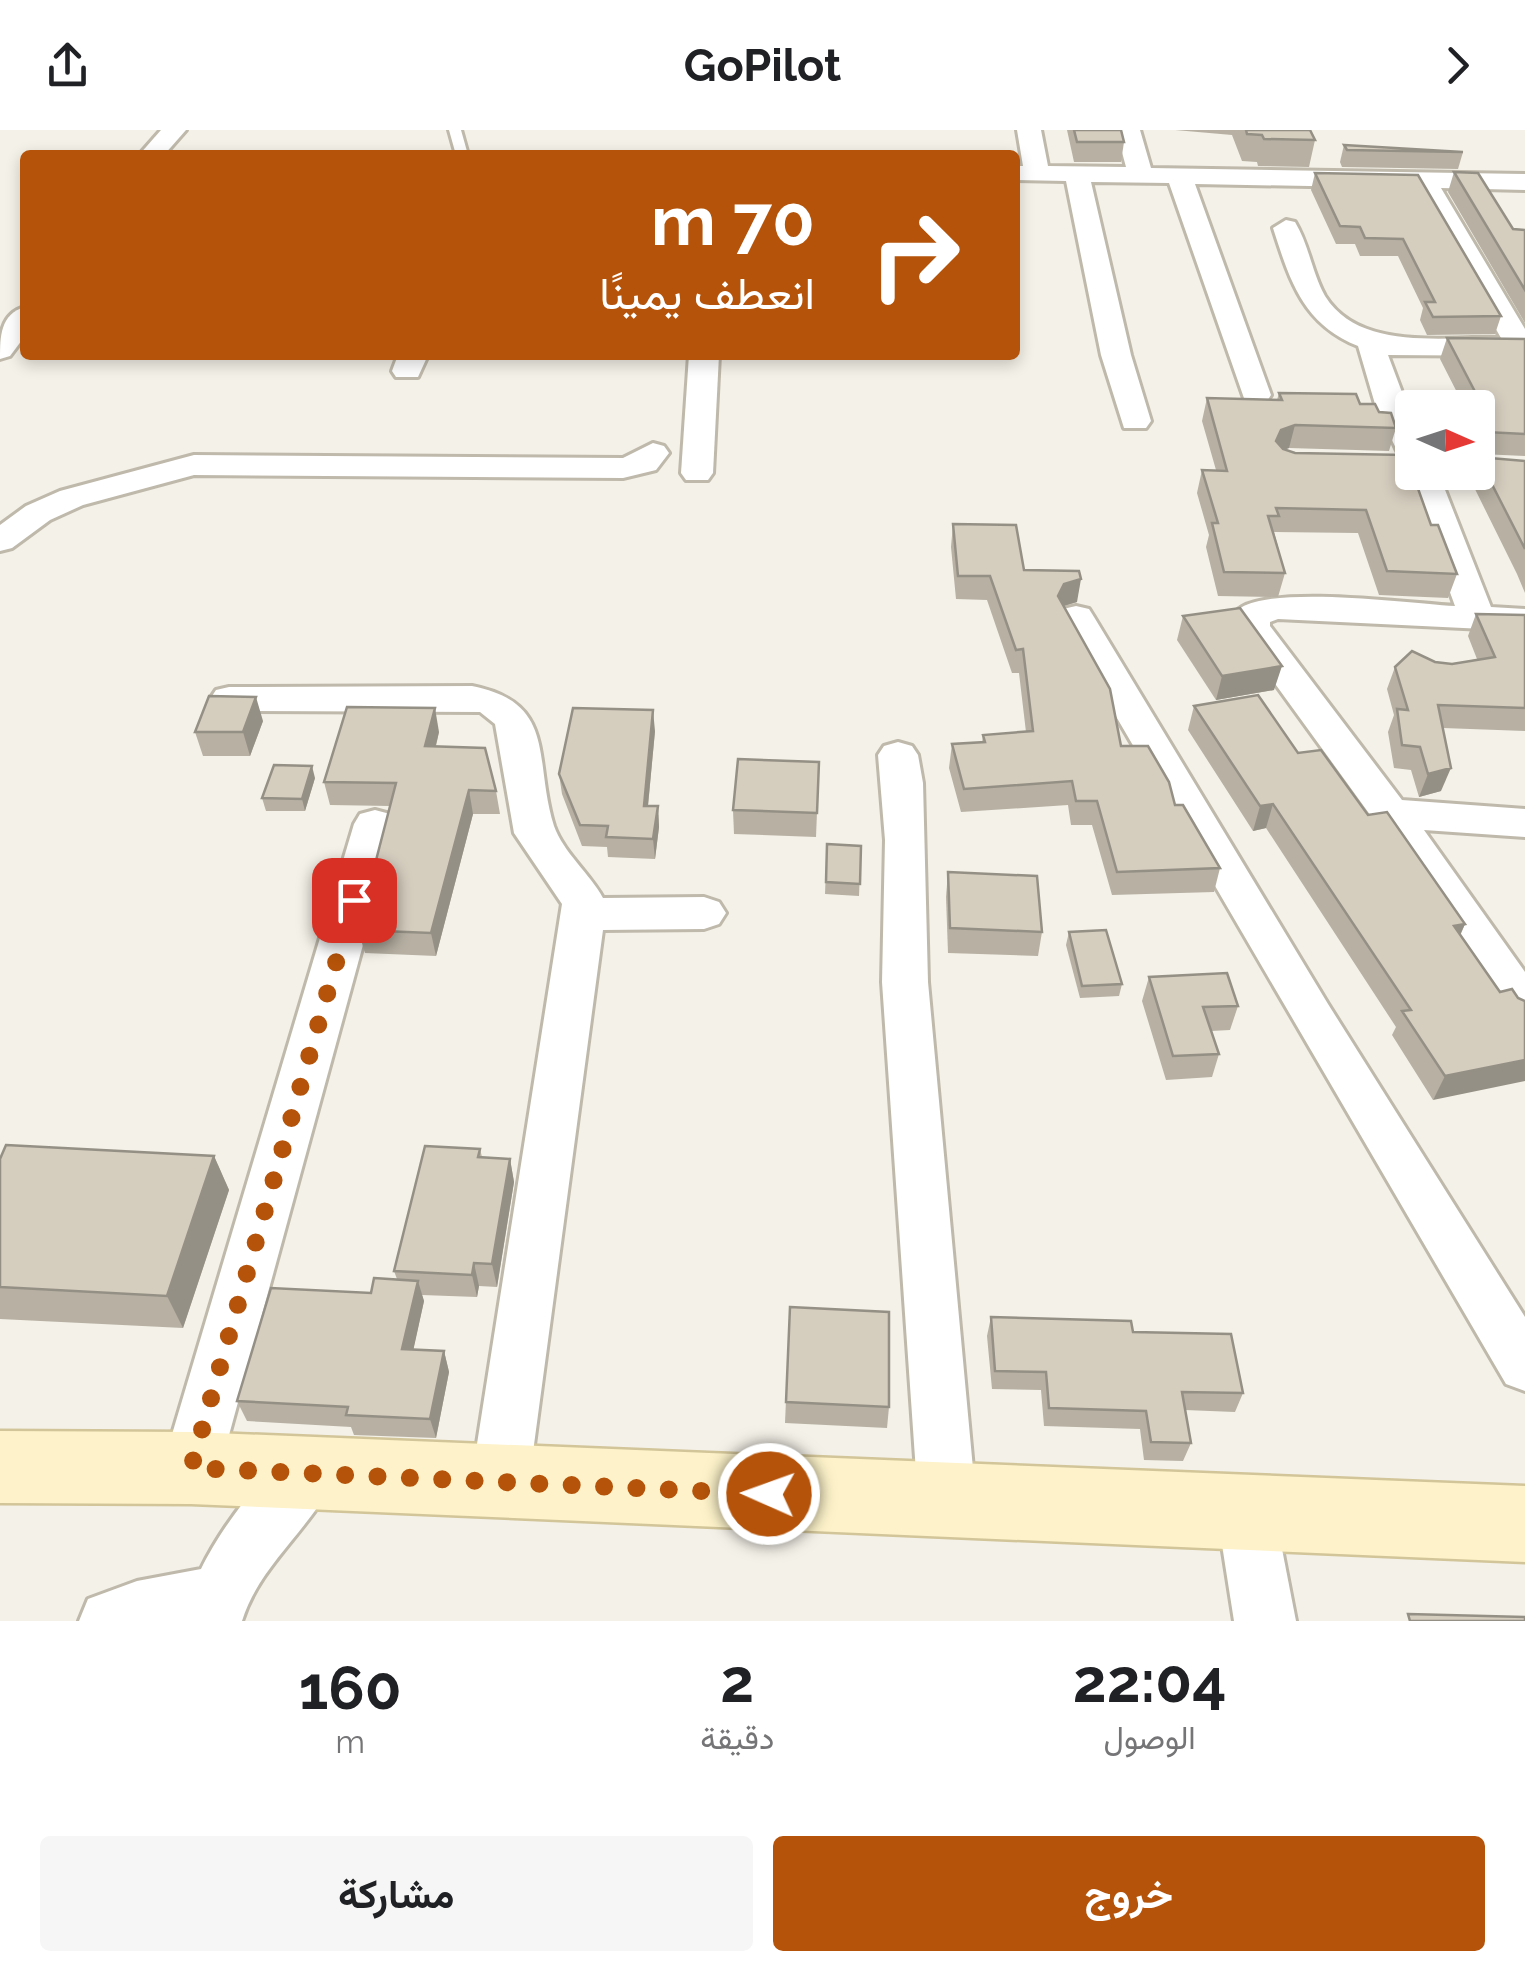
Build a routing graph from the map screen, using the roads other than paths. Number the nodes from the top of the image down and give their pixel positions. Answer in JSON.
{"nodes":[{"id":1,"x":174,"y":130,"type":"edge"},
{"id":2,"x":1029,"y":130,"type":"edge"},
{"id":3,"x":1128,"y":130,"type":"edge"},
{"id":4,"x":1314,"y":146,"type":"edge"},
{"id":5,"x":156,"y":150,"type":"edge"},
{"id":6,"x":1026,"y":173,"type":"edge"},
{"id":7,"x":1077,"y":173,"type":"junction"},
{"id":8,"x":1140,"y":174,"type":"junction"},
{"id":9,"x":1180,"y":174,"type":"junction"},
{"id":10,"x":1330,"y":178,"type":"junction"},
{"id":11,"x":1423,"y":180,"type":"junction"},
{"id":12,"x":1525,"y":182,"type":"edge"},
{"id":13,"x":1286,"y":228,"type":"dead end"},
{"id":14,"x":20,"y":323,"type":"edge"},
{"id":15,"x":1381,"y":345,"type":"junction"},
{"id":16,"x":1523,"y":347,"type":"edge"},
{"id":17,"x":0,"y":350,"type":"edge"},
{"id":18,"x":704,"y":360,"type":"edge"},
{"id":19,"x":1256,"y":395,"type":"edge"},
{"id":20,"x":1395,"y":413,"type":"edge"},
{"id":21,"x":1135,"y":420,"type":"dead end"},
{"id":22,"x":653,"y":453,"type":"dead end"},
{"id":23,"x":1377,"y":464,"type":"edge"},
{"id":24,"x":1395,"y":465,"type":"edge"},
{"id":25,"x":698,"y":473,"type":"dead end"},
{"id":26,"x":1429,"y":490,"type":"edge"},
{"id":27,"x":0,"y":540,"type":"edge"},
{"id":28,"x":1076,"y":616,"type":"dead end"},
{"id":29,"x":1477,"y":616,"type":"junction"},
{"id":30,"x":1525,"y":620,"type":"edge"},
{"id":31,"x":229,"y":699,"type":"edge"},
{"id":32,"x":898,"y":755,"type":"dead end"},
{"id":33,"x":1390,"y":813,"type":"junction"},
{"id":34,"x":1525,"y":823,"type":"edge"},
{"id":35,"x":375,"y":824,"type":"dead end"},
{"id":36,"x":704,"y":913,"type":"dead end"},
{"id":37,"x":584,"y":914,"type":"junction"},
{"id":38,"x":1525,"y":1007,"type":"edge"},
{"id":39,"x":1525,"y":1366,"type":"edge"},
{"id":40,"x":0,"y":1467,"type":"edge"},
{"id":41,"x":191,"y":1468,"type":"junction"},
{"id":42,"x":308,"y":1473,"type":"junction"},
{"id":43,"x":500,"y":1482,"type":"junction"},
{"id":44,"x":947,"y":1501,"type":"junction"},
{"id":45,"x":1246,"y":1514,"type":"junction"},
{"id":46,"x":1525,"y":1524,"type":"edge"},
{"id":47,"x":214,"y":1609,"type":"edge"},
{"id":48,"x":110,"y":1621,"type":"edge"},
{"id":49,"x":1264,"y":1621,"type":"edge"}],
"edges":[{"from":1,"to":5,"type":"street"},
{"from":2,"to":6,"type":"street"},
{"from":3,"to":8,"type":"street"},
{"from":4,"to":10,"type":"street"},
{"from":6,"to":7,"type":"street"},
{"from":7,"to":8,"type":"street"},
{"from":7,"to":21,"type":"street"},
{"from":8,"to":9,"type":"street"},
{"from":9,"to":10,"type":"street"},
{"from":9,"to":19,"type":"street"},
{"from":10,"to":11,"type":"street"},
{"from":11,"to":12,"type":"street"},
{"from":11,"to":16,"type":"street"},
{"from":13,"to":15,"type":"street"},
{"from":14,"to":17,"type":"street"},
{"from":15,"to":16,"type":"street"},
{"from":15,"to":20,"type":"street"},
{"from":18,"to":25,"type":"street"},
{"from":22,"to":27,"type":"street"},
{"from":23,"to":24,"type":"street"},
{"from":26,"to":29,"type":"street"},
{"from":28,"to":39,"type":"street"},
{"from":29,"to":30,"type":"street"},
{"from":29,"to":33,"type":"street"},
{"from":31,"to":37,"type":"street"},
{"from":32,"to":44,"type":"street"},
{"from":33,"to":34,"type":"street"},
{"from":33,"to":38,"type":"street"},
{"from":35,"to":41,"type":"street"},
{"from":36,"to":37,"type":"street"},
{"from":37,"to":43,"type":"street"},
{"from":40,"to":41,"type":"main road"},
{"from":41,"to":42,"type":"main road"},
{"from":42,"to":43,"type":"main road"},
{"from":42,"to":47,"type":"street"},
{"from":43,"to":44,"type":"main road"},
{"from":44,"to":45,"type":"main road"},
{"from":45,"to":46,"type":"main road"},
{"from":45,"to":49,"type":"street"},
{"from":47,"to":48,"type":"street"}]}
